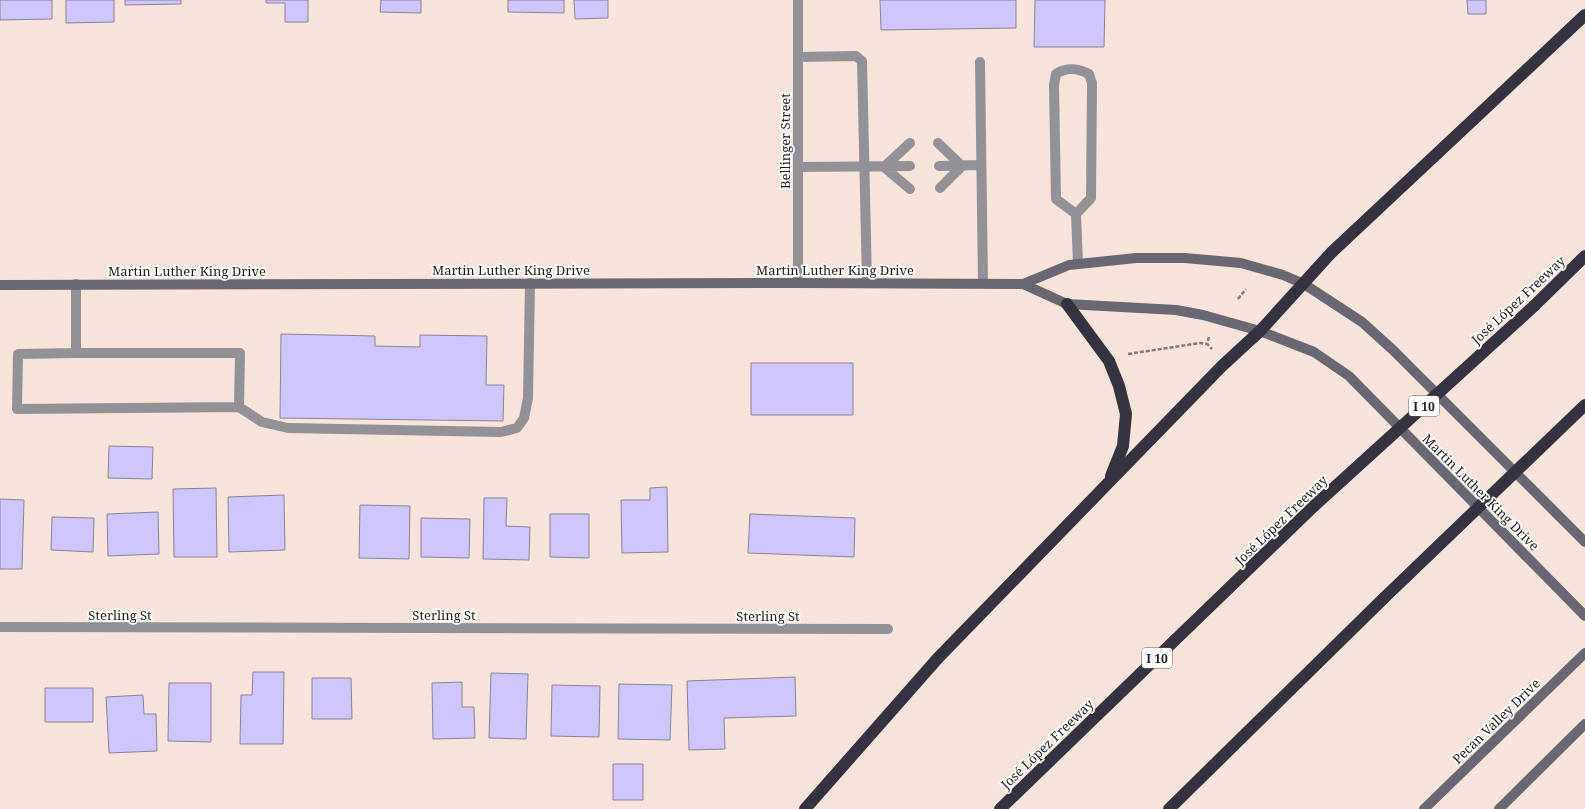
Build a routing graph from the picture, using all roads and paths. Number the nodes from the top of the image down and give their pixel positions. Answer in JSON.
{"nodes":[{"id":1,"x":798,"y":0,"type":"edge"},
{"id":2,"x":1585,"y":16,"type":"edge"},
{"id":3,"x":798,"y":57,"type":"junction"},
{"id":4,"x":980,"y":62,"type":"dead end"},
{"id":5,"x":910,"y":143,"type":"dead end"},
{"id":6,"x":938,"y":143,"type":"dead end"},
{"id":7,"x":981,"y":165,"type":"junction"},
{"id":8,"x":910,"y":166,"type":"dead end"},
{"id":9,"x":939,"y":166,"type":"dead end"},
{"id":10,"x":962,"y":166,"type":"junction"},
{"id":11,"x":798,"y":167,"type":"junction"},
{"id":12,"x":865,"y":167,"type":"junction"},
{"id":13,"x":884,"y":167,"type":"junction"},
{"id":14,"x":940,"y":188,"type":"dead end"},
{"id":15,"x":910,"y":189,"type":"dead end"},
{"id":16,"x":1076,"y":214,"type":"junction"},
{"id":17,"x":1585,"y":256,"type":"edge"},
{"id":18,"x":1078,"y":264,"type":"junction"},
{"id":19,"x":530,"y":283,"type":"junction"},
{"id":20,"x":798,"y":283,"type":"junction"},
{"id":21,"x":867,"y":283,"type":"junction"},
{"id":22,"x":983,"y":283,"type":"junction"},
{"id":23,"x":76,"y":284,"type":"junction"},
{"id":24,"x":1023,"y":284,"type":"junction"},
{"id":25,"x":1304,"y":284,"type":"junction"},
{"id":26,"x":0,"y":285,"type":"edge"},
{"id":27,"x":1246,"y":289,"type":"dead end"},
{"id":28,"x":1238,"y":299,"type":"dead end"},
{"id":29,"x":1067,"y":304,"type":"junction"},
{"id":30,"x":1260,"y":331,"type":"junction"},
{"id":31,"x":1209,"y":337,"type":"dead end"},
{"id":32,"x":1207,"y":344,"type":"junction"},
{"id":33,"x":1216,"y":352,"type":"dead end"},
{"id":34,"x":76,"y":353,"type":"junction"},
{"id":35,"x":1124,"y":355,"type":"dead end"},
{"id":36,"x":1585,"y":405,"type":"edge"},
{"id":37,"x":239,"y":407,"type":"junction"},
{"id":38,"x":1109,"y":481,"type":"junction"},
{"id":39,"x":1585,"y":542,"type":"edge"},
{"id":40,"x":1585,"y":616,"type":"edge"},
{"id":41,"x":0,"y":627,"type":"edge"},
{"id":42,"x":888,"y":629,"type":"dead end"},
{"id":43,"x":1585,"y":653,"type":"edge"},
{"id":44,"x":1585,"y":724,"type":"edge"},
{"id":45,"x":805,"y":809,"type":"edge"},
{"id":46,"x":1000,"y":809,"type":"edge"},
{"id":47,"x":1169,"y":809,"type":"edge"},
{"id":48,"x":1424,"y":809,"type":"edge"},
{"id":49,"x":1499,"y":809,"type":"edge"}],
"edges":[{"from":1,"to":3,"type":"street","name":"Bellinger Street"},
{"from":2,"to":25,"type":"highway"},
{"from":3,"to":11,"type":"street","name":"Bellinger Street"},
{"from":3,"to":12,"type":"street"},
{"from":4,"to":7,"type":"street"},
{"from":5,"to":13,"type":"street"},
{"from":6,"to":10,"type":"street"},
{"from":7,"to":10,"type":"street"},
{"from":7,"to":22,"type":"street"},
{"from":8,"to":13,"type":"street"},
{"from":9,"to":10,"type":"street"},
{"from":10,"to":14,"type":"street"},
{"from":11,"to":12,"type":"street"},
{"from":11,"to":20,"type":"street","name":"Bellinger Street"},
{"from":12,"to":13,"type":"street"},
{"from":12,"to":21,"type":"street"},
{"from":13,"to":15,"type":"street"},
{"from":16,"to":16,"type":"street"},
{"from":16,"to":18,"type":"street"},
{"from":17,"to":46,"type":"highway","name":"José López Freeway","number":"I 10","bridge":true},
{"from":18,"to":24,"type":"main road","name":"Martin Luther King Drive"},
{"from":18,"to":25,"type":"main road","name":"Martin Luther King Drive"},
{"from":19,"to":20,"type":"main road","name":"Martin Luther King Drive"},
{"from":19,"to":23,"type":"main road","name":"Martin Luther King Drive"},
{"from":19,"to":37,"type":"street"},
{"from":20,"to":21,"type":"main road","name":"Martin Luther King Drive"},
{"from":21,"to":22,"type":"main road","name":"Martin Luther King Drive"},
{"from":22,"to":24,"type":"main road","name":"Martin Luther King Drive"},
{"from":23,"to":26,"type":"main road","name":"Martin Luther King Drive"},
{"from":23,"to":34,"type":"street"},
{"from":24,"to":29,"type":"main road","name":"Martin Luther King Drive"},
{"from":25,"to":30,"type":"highway"},
{"from":25,"to":39,"type":"main road","name":"Martin Luther King Drive"},
{"from":27,"to":28,"type":"path"},
{"from":29,"to":30,"type":"main road","name":"Martin Luther King Drive"},
{"from":29,"to":38,"type":"highway"},
{"from":30,"to":38,"type":"highway"},
{"from":30,"to":40,"type":"main road","name":"Martin Luther King Drive"},
{"from":31,"to":32,"type":"path"},
{"from":32,"to":33,"type":"path"},
{"from":32,"to":35,"type":"path"},
{"from":34,"to":37,"type":"street"},
{"from":34,"to":37,"type":"street"},
{"from":36,"to":47,"type":"highway","bridge":true},
{"from":38,"to":45,"type":"highway"},
{"from":41,"to":42,"type":"street","name":"Sterling St"},
{"from":43,"to":48,"type":"main road","name":"Pecan Valley Drive"},
{"from":44,"to":49,"type":"main road"}]}
